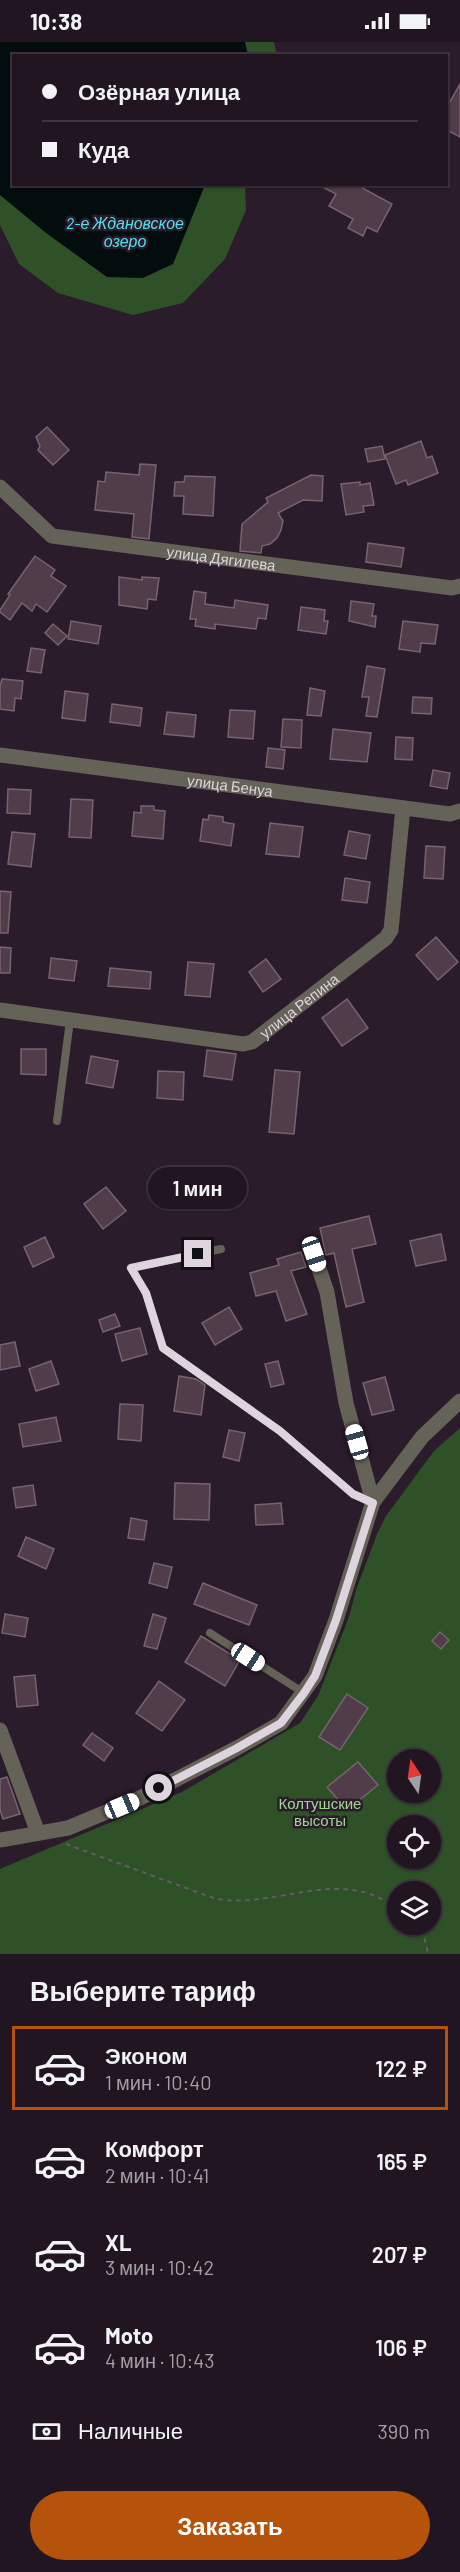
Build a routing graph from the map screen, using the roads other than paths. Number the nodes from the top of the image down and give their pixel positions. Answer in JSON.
{"nodes":[{"id":1,"x":0,"y":487,"type":"edge"},
{"id":2,"x":460,"y":586,"type":"edge"},
{"id":3,"x":0,"y":755,"type":"edge"},
{"id":4,"x":403,"y":808,"type":"junction"},
{"id":5,"x":460,"y":811,"type":"edge"},
{"id":6,"x":0,"y":1010,"type":"edge"},
{"id":7,"x":70,"y":1020,"type":"junction"},
{"id":8,"x":57,"y":1121,"type":"dead end"},
{"id":9,"x":221,"y":1249,"type":"dead end"},
{"id":10,"x":314,"y":1254,"type":"dead end"},
{"id":11,"x":460,"y":1401,"type":"edge"},
{"id":12,"x":373,"y":1503,"type":"junction"},
{"id":13,"x":210,"y":1633,"type":"dead end"},
{"id":14,"x":304,"y":1693,"type":"junction"},
{"id":15,"x":0,"y":1730,"type":"edge"},
{"id":16,"x":38,"y":1833,"type":"junction"},
{"id":17,"x":0,"y":1840,"type":"edge"}],
"edges":[{"from":1,"to":2,"type":"street","name":"улица Дягилева"},
{"from":3,"to":4,"type":"street","name":"улица Бенуа"},
{"from":4,"to":5,"type":"street","name":"улица Бенуа"},
{"from":4,"to":7,"type":"street","name":"улица Репина"},
{"from":6,"to":7,"type":"street","name":"улица Репина"},
{"from":7,"to":8,"type":"lane"},
{"from":9,"to":12,"type":"lane"},
{"from":10,"to":12,"type":"street"},
{"from":11,"to":12,"type":"street"},
{"from":12,"to":14,"type":"street"},
{"from":13,"to":14,"type":"lane"},
{"from":14,"to":16,"type":"street"},
{"from":15,"to":16,"type":"street"},
{"from":16,"to":17,"type":"street"}]}
